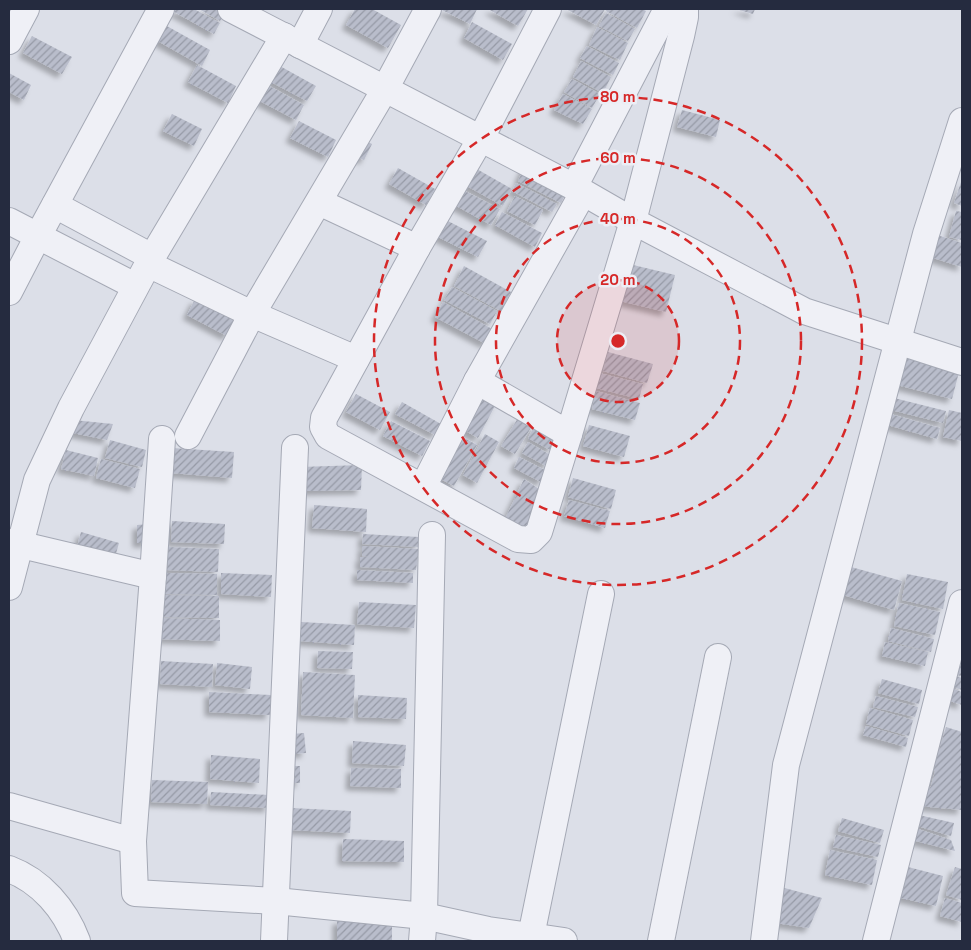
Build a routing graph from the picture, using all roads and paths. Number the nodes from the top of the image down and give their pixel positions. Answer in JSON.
{"nodes":[{"id":1,"x":26,"y":9,"type":"edge"},
{"id":2,"x":161,"y":9,"type":"edge"},
{"id":3,"x":231,"y":9,"type":"edge"},
{"id":4,"x":319,"y":9,"type":"edge"},
{"id":5,"x":428,"y":9,"type":"edge"},
{"id":6,"x":548,"y":9,"type":"edge"},
{"id":7,"x":666,"y":9,"type":"edge"},
{"id":8,"x":685,"y":9,"type":"edge"},
{"id":9,"x":9,"y":41,"type":"edge"},
{"id":10,"x":292,"y":41,"type":"junction"},
{"id":11,"x":386,"y":89,"type":"junction"},
{"id":12,"x":962,"y":121,"type":"edge"},
{"id":13,"x":480,"y":138,"type":"junction"},
{"id":14,"x":579,"y":190,"type":"junction"},
{"id":15,"x":319,"y":202,"type":"junction"},
{"id":16,"x":55,"y":205,"type":"junction"},
{"id":17,"x":9,"y":221,"type":"edge"},
{"id":18,"x":633,"y":221,"type":"junction"},
{"id":19,"x":38,"y":236,"type":"junction"},
{"id":20,"x":416,"y":248,"type":"junction"},
{"id":21,"x":150,"y":261,"type":"junction"},
{"id":22,"x":135,"y":286,"type":"junction"},
{"id":23,"x":9,"y":292,"type":"edge"},
{"id":24,"x":252,"y":314,"type":"junction"},
{"id":25,"x":897,"y":342,"type":"junction"},
{"id":26,"x":356,"y":359,"type":"junction"},
{"id":27,"x":962,"y":362,"type":"edge"},
{"id":28,"x":477,"y":381,"type":"junction"},
{"id":29,"x":569,"y":434,"type":"junction"},
{"id":30,"x":188,"y":436,"type":"dead end"},
{"id":31,"x":162,"y":439,"type":"dead end"},
{"id":32,"x":295,"y":448,"type":"dead end"},
{"id":33,"x":423,"y":487,"type":"junction"},
{"id":34,"x":432,"y":535,"type":"dead end"},
{"id":35,"x":14,"y":543,"type":"edge"},
{"id":36,"x":154,"y":576,"type":"junction"},
{"id":37,"x":9,"y":587,"type":"edge"},
{"id":38,"x":601,"y":594,"type":"dead end"},
{"id":39,"x":962,"y":603,"type":"edge"},
{"id":40,"x":718,"y":657,"type":"dead end"},
{"id":41,"x":9,"y":806,"type":"edge"},
{"id":42,"x":133,"y":841,"type":"junction"},
{"id":43,"x":9,"y":869,"type":"edge"},
{"id":44,"x":276,"y":901,"type":"junction"},
{"id":45,"x":423,"y":929,"type":"edge"},
{"id":46,"x":531,"y":936,"type":"junction"},
{"id":47,"x":77,"y":941,"type":"edge"},
{"id":48,"x":274,"y":941,"type":"edge"},
{"id":49,"x":564,"y":941,"type":"edge"},
{"id":50,"x":661,"y":941,"type":"edge"},
{"id":51,"x":764,"y":941,"type":"edge"},
{"id":52,"x":876,"y":941,"type":"edge"}],
"edges":[{"from":1,"to":9,"type":"street"},
{"from":2,"to":16,"type":"street"},
{"from":3,"to":10,"type":"street"},
{"from":4,"to":10,"type":"street"},
{"from":5,"to":11,"type":"street"},
{"from":6,"to":13,"type":"street"},
{"from":7,"to":14,"type":"street"},
{"from":8,"to":18,"type":"street"},
{"from":10,"to":11,"type":"street"},
{"from":10,"to":21,"type":"street"},
{"from":11,"to":13,"type":"street"},
{"from":11,"to":15,"type":"street"},
{"from":12,"to":25,"type":"street"},
{"from":13,"to":14,"type":"street"},
{"from":13,"to":20,"type":"street"},
{"from":14,"to":18,"type":"street"},
{"from":14,"to":28,"type":"street"},
{"from":15,"to":20,"type":"street"},
{"from":15,"to":24,"type":"street"},
{"from":16,"to":19,"type":"street"},
{"from":16,"to":21,"type":"street"},
{"from":17,"to":19,"type":"street"},
{"from":18,"to":25,"type":"street"},
{"from":18,"to":29,"type":"street"},
{"from":19,"to":22,"type":"street"},
{"from":19,"to":23,"type":"street"},
{"from":20,"to":26,"type":"street"},
{"from":21,"to":22,"type":"street"},
{"from":21,"to":24,"type":"street"},
{"from":22,"to":35,"type":"street"},
{"from":24,"to":26,"type":"street"},
{"from":24,"to":30,"type":"street"},
{"from":25,"to":27,"type":"street"},
{"from":25,"to":51,"type":"street"},
{"from":26,"to":33,"type":"street"},
{"from":28,"to":29,"type":"street"},
{"from":28,"to":33,"type":"street"},
{"from":29,"to":33,"type":"street"},
{"from":31,"to":36,"type":"street"},
{"from":32,"to":44,"type":"street"},
{"from":34,"to":45,"type":"street"},
{"from":35,"to":36,"type":"street"},
{"from":35,"to":37,"type":"street"},
{"from":36,"to":42,"type":"street"},
{"from":38,"to":46,"type":"street"},
{"from":39,"to":52,"type":"street"},
{"from":40,"to":50,"type":"street"},
{"from":41,"to":42,"type":"street"},
{"from":42,"to":44,"type":"street"},
{"from":43,"to":47,"type":"street"},
{"from":44,"to":45,"type":"street"},
{"from":44,"to":48,"type":"street"},
{"from":45,"to":46,"type":"street"},
{"from":46,"to":49,"type":"street"}]}
